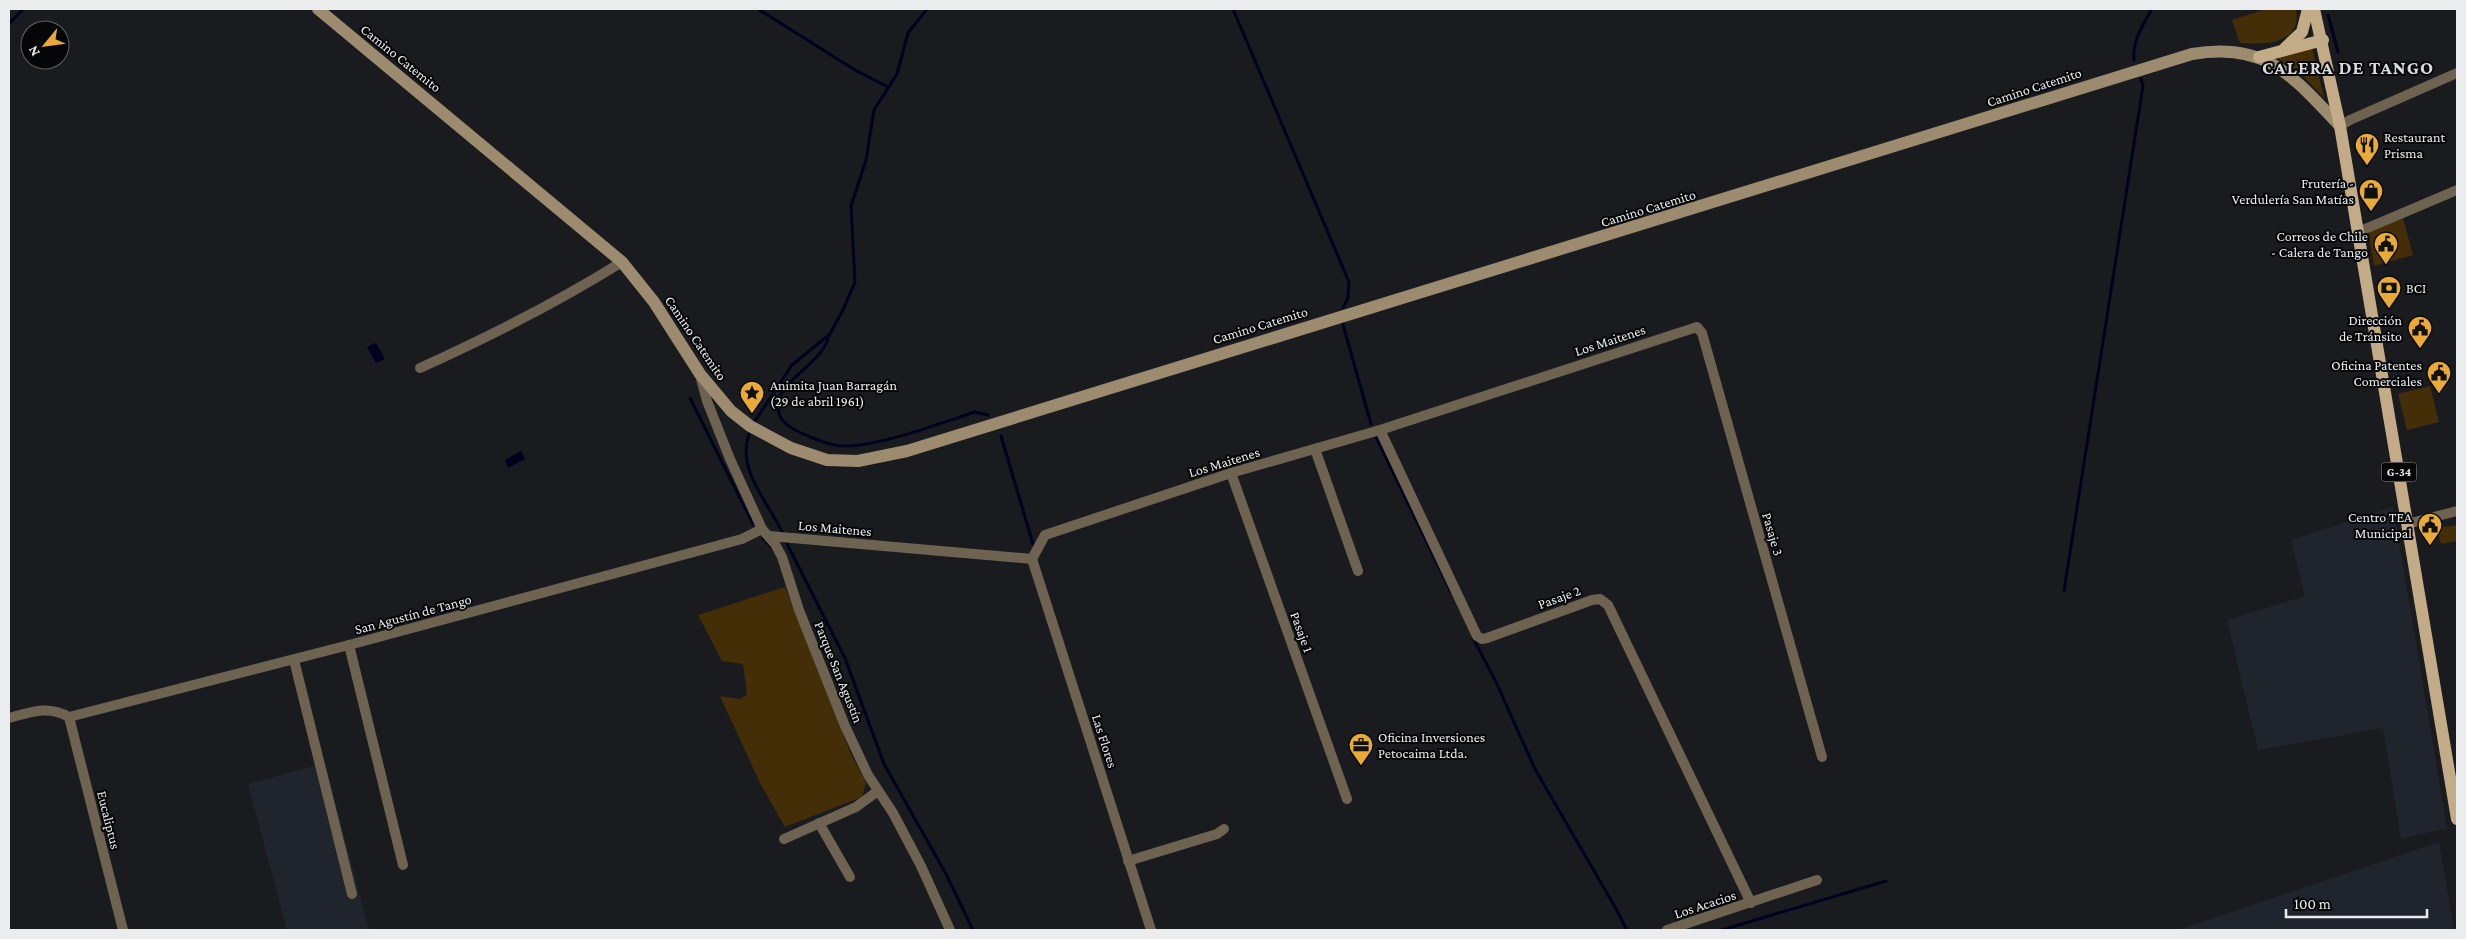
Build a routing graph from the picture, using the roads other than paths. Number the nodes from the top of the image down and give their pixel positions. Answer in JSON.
{"nodes":[{"id":1,"x":318,"y":9,"type":"edge"},
{"id":2,"x":2314,"y":9,"type":"edge"},
{"id":3,"x":2306,"y":13,"type":"edge"},
{"id":4,"x":2323,"y":40,"type":"junction"},
{"id":5,"x":2281,"y":51,"type":"junction"},
{"id":6,"x":2259,"y":57,"type":"junction"},
{"id":7,"x":2457,"y":73,"type":"edge"},
{"id":8,"x":2340,"y":126,"type":"junction"},
{"id":9,"x":2457,"y":190,"type":"edge"},
{"id":10,"x":2358,"y":232,"type":"junction"},
{"id":11,"x":622,"y":262,"type":"junction"},
{"id":12,"x":1691,"y":328,"type":"joint"},
{"id":13,"x":420,"y":368,"type":"dead end"},
{"id":14,"x":700,"y":374,"type":"junction"},
{"id":15,"x":731,"y":411,"type":"junction"},
{"id":16,"x":714,"y":419,"type":"junction"},
{"id":17,"x":1380,"y":430,"type":"junction"},
{"id":18,"x":1315,"y":449,"type":"junction"},
{"id":19,"x":1231,"y":473,"type":"junction"},
{"id":20,"x":2457,"y":511,"type":"edge"},
{"id":21,"x":2407,"y":524,"type":"junction"},
{"id":22,"x":770,"y":534,"type":"junction"},
{"id":23,"x":1032,"y":559,"type":"junction"},
{"id":24,"x":1358,"y":571,"type":"dead end"},
{"id":25,"x":349,"y":646,"type":"junction"},
{"id":26,"x":294,"y":660,"type":"junction"},
{"id":27,"x":69,"y":717,"type":"junction"},
{"id":28,"x":9,"y":718,"type":"edge"},
{"id":29,"x":1822,"y":758,"type":"dead end"},
{"id":30,"x":878,"y":791,"type":"junction"},
{"id":31,"x":1347,"y":799,"type":"dead end"},
{"id":32,"x":2457,"y":819,"type":"edge"},
{"id":33,"x":819,"y":823,"type":"junction"},
{"id":34,"x":1224,"y":829,"type":"dead end"},
{"id":35,"x":784,"y":839,"type":"dead end"},
{"id":36,"x":1128,"y":861,"type":"junction"},
{"id":37,"x":404,"y":865,"type":"dead end"},
{"id":38,"x":850,"y":877,"type":"dead end"},
{"id":39,"x":1817,"y":880,"type":"dead end"},
{"id":40,"x":352,"y":894,"type":"dead end"},
{"id":41,"x":1751,"y":903,"type":"junction"},
{"id":42,"x":123,"y":930,"type":"edge"},
{"id":43,"x":950,"y":930,"type":"edge"},
{"id":44,"x":1151,"y":930,"type":"edge"},
{"id":45,"x":1667,"y":930,"type":"edge"}],
"edges":[{"from":1,"to":11,"type":"main road","name":"Camino Catemito"},
{"from":2,"to":4,"type":"main road","number":"G-34"},
{"from":3,"to":5,"type":"main road"},
{"from":4,"to":5,"type":"main road"},
{"from":4,"to":8,"type":"main road","number":"G-34"},
{"from":5,"to":6,"type":"main road"},
{"from":6,"to":8,"type":"main road","name":"Camino Catemito"},
{"from":6,"to":15,"type":"main road","name":"Camino Catemito"},
{"from":7,"to":8,"type":"street"},
{"from":8,"to":10,"type":"main road","number":"G-34"},
{"from":9,"to":10,"type":"street"},
{"from":10,"to":21,"type":"main road","number":"G-34"},
{"from":11,"to":13,"type":"street"},
{"from":11,"to":14,"type":"main road","name":"Camino Catemito"},
{"from":12,"to":17,"type":"street","name":"Los Maitenes"},
{"from":12,"to":29,"type":"street","name":"Pasaje 3"},
{"from":14,"to":15,"type":"main road","name":"Camino Catemito"},
{"from":14,"to":16,"type":"street","name":"Parque San Agustín"},
{"from":15,"to":16,"type":"street"},
{"from":16,"to":22,"type":"street","name":"Parque San Agustín"},
{"from":17,"to":18,"type":"street","name":"Los Maitenes"},
{"from":17,"to":41,"type":"street","name":"Pasaje 2"},
{"from":18,"to":19,"type":"street","name":"Los Maitenes"},
{"from":18,"to":24,"type":"street"},
{"from":19,"to":23,"type":"street","name":"Los Maitenes"},
{"from":19,"to":31,"type":"street","name":"Pasaje 1"},
{"from":20,"to":21,"type":"street"},
{"from":21,"to":32,"type":"main road","number":"G-34"},
{"from":22,"to":23,"type":"street","name":"Los Maitenes"},
{"from":22,"to":25,"type":"street","name":"San Agustín de Tango"},
{"from":22,"to":30,"type":"street","name":"Parque San Agustín"},
{"from":23,"to":36,"type":"street","name":"Las Flores"},
{"from":25,"to":26,"type":"street","name":"San Agustín de Tango"},
{"from":25,"to":37,"type":"street"},
{"from":26,"to":27,"type":"street","name":"San Agustín de Tango"},
{"from":26,"to":40,"type":"street"},
{"from":27,"to":28,"type":"street"},
{"from":27,"to":42,"type":"street","name":"Eucaliptus"},
{"from":30,"to":33,"type":"street"},
{"from":30,"to":43,"type":"street","name":"Parque San Agustín"},
{"from":33,"to":35,"type":"street"},
{"from":33,"to":38,"type":"street"},
{"from":34,"to":36,"type":"street"},
{"from":36,"to":44,"type":"street","name":"Las Flores"},
{"from":39,"to":41,"type":"street","name":"Los Acacios"},
{"from":41,"to":45,"type":"street","name":"Los Acacios"}]}
